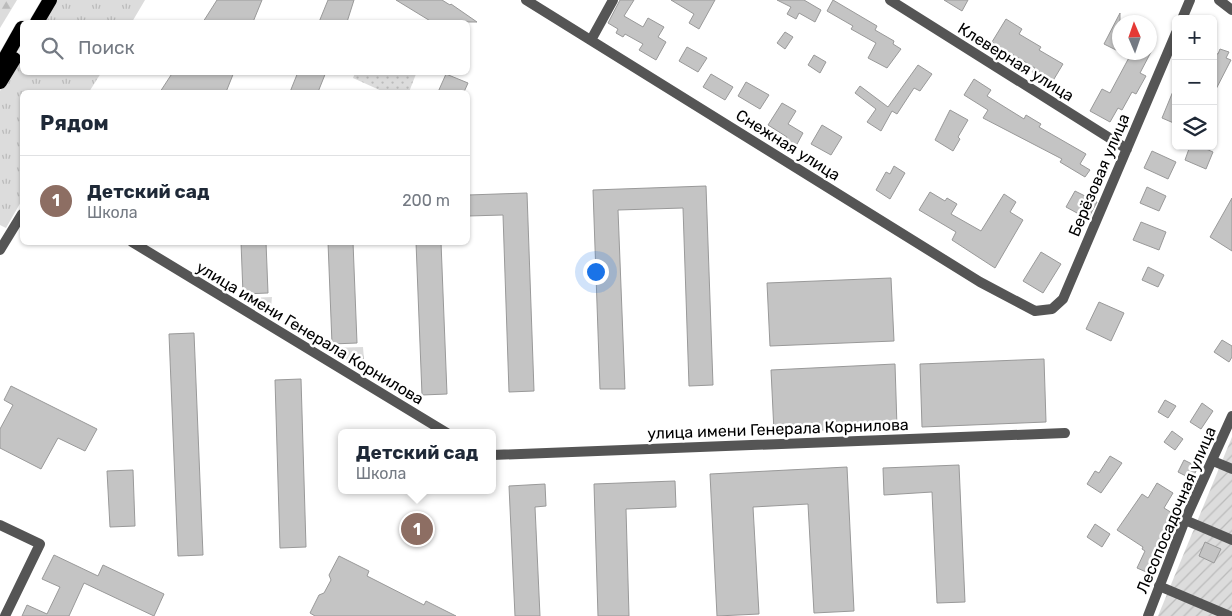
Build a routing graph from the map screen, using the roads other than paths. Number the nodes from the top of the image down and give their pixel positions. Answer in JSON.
{"nodes":[{"id":1,"x":39,"y":0,"type":"edge"},
{"id":2,"x":50,"y":0,"type":"edge"},
{"id":3,"x":526,"y":0,"type":"edge"},
{"id":4,"x":613,"y":0,"type":"edge"},
{"id":5,"x":890,"y":0,"type":"edge"},
{"id":6,"x":1190,"y":0,"type":"edge"},
{"id":7,"x":1218,"y":0,"type":"edge"},
{"id":8,"x":1232,"y":10,"type":"edge"},
{"id":9,"x":1184,"y":15,"type":"edge"},
{"id":10,"x":27,"y":20,"type":"edge"},
{"id":11,"x":38,"y":20,"type":"edge"},
{"id":12,"x":20,"y":32,"type":"edge"},
{"id":13,"x":591,"y":40,"type":"junction"},
{"id":14,"x":1172,"y":42,"type":"edge"},
{"id":15,"x":20,"y":49,"type":"edge"},
{"id":16,"x":0,"y":67,"type":"edge"},
{"id":17,"x":0,"y":82,"type":"edge"},
{"id":18,"x":1126,"y":149,"type":"junction"},
{"id":19,"x":20,"y":217,"type":"edge"},
{"id":20,"x":137,"y":245,"type":"edge"},
{"id":21,"x":0,"y":250,"type":"edge"},
{"id":22,"x":1036,"y":311,"type":"joint"},
{"id":23,"x":1232,"y":416,"type":"edge"},
{"id":24,"x":440,"y":429,"type":"edge"},
{"id":25,"x":1065,"y":433,"type":"dead end"},
{"id":26,"x":496,"y":455,"type":"edge"},
{"id":27,"x":1213,"y":461,"type":"junction"},
{"id":28,"x":1232,"y":469,"type":"edge"},
{"id":29,"x":1186,"y":520,"type":"junction"},
{"id":30,"x":0,"y":525,"type":"edge"},
{"id":31,"x":1232,"y":540,"type":"edge"},
{"id":32,"x":1159,"y":586,"type":"junction"},
{"id":33,"x":5,"y":616,"type":"edge"},
{"id":34,"x":1148,"y":616,"type":"edge"},
{"id":35,"x":1230,"y":616,"type":"edge"}],
"edges":[{"from":1,"to":10,"type":"highway"},
{"from":2,"to":11,"type":"highway"},
{"from":3,"to":13,"type":"street","name":"Снежная улица"},
{"from":4,"to":13,"type":"street"},
{"from":5,"to":18,"type":"street","name":"Клеверная улица"},
{"from":6,"to":9,"type":"street"},
{"from":7,"to":8,"type":"street"},
{"from":12,"to":16,"type":"highway"},
{"from":13,"to":22,"type":"street","name":"Снежная улица"},
{"from":14,"to":18,"type":"street","name":"Берёзовая улица"},
{"from":15,"to":17,"type":"highway"},
{"from":18,"to":22,"type":"street","name":"Берёзовая улица"},
{"from":19,"to":21,"type":"street"},
{"from":20,"to":24,"type":"street","name":"улица имени Генерала Корнилова"},
{"from":23,"to":27,"type":"street","name":"Лесопосадочная улица"},
{"from":25,"to":26,"type":"street","name":"улица имени Генерала Корнилова"},
{"from":27,"to":28,"type":"street"},
{"from":27,"to":29,"type":"street","name":"Лесопосадочная улица"},
{"from":29,"to":31,"type":"street"},
{"from":29,"to":32,"type":"street","name":"Лесопосадочная улица"},
{"from":30,"to":33,"type":"street"},
{"from":32,"to":34,"type":"street","name":"Лесопосадочная улица"},
{"from":32,"to":35,"type":"street"}]}
